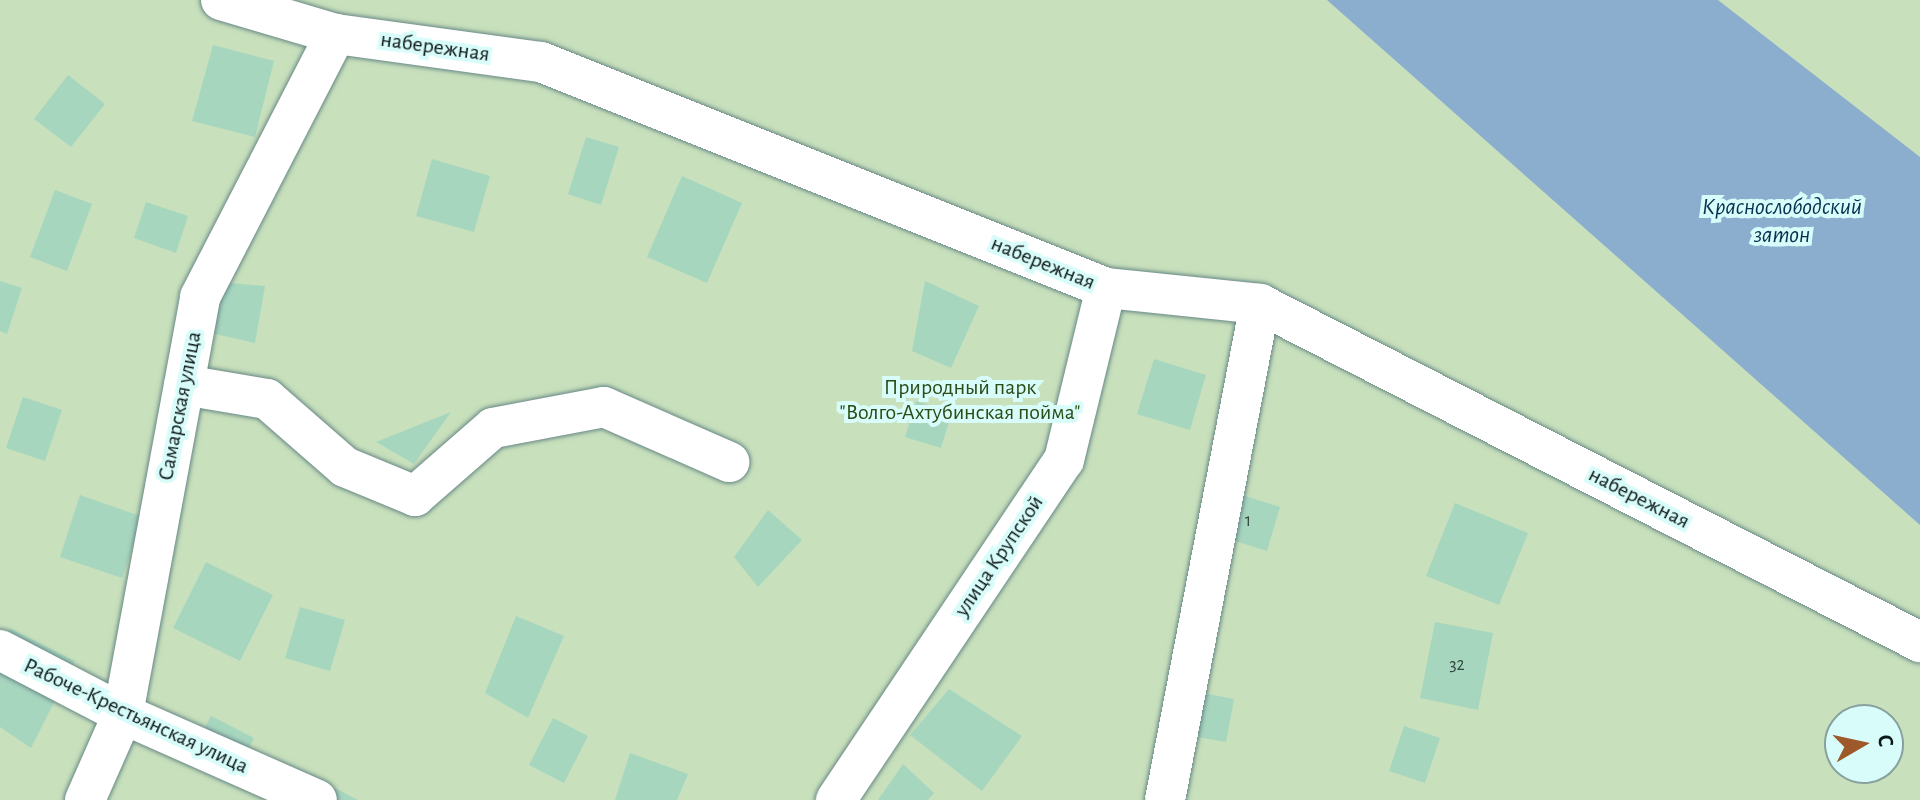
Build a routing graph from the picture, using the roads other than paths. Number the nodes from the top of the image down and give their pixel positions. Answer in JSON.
{"nodes":[{"id":1,"x":221,"y":0,"type":"edge"},
{"id":2,"x":336,"y":34,"type":"junction"},
{"id":3,"x":1106,"y":288,"type":"junction"},
{"id":4,"x":1260,"y":304,"type":"junction"},
{"id":5,"x":184,"y":385,"type":"junction"},
{"id":6,"x":729,"y":462,"type":"dead end"},
{"id":7,"x":1920,"y":642,"type":"edge"},
{"id":8,"x":0,"y":650,"type":"edge"},
{"id":9,"x":123,"y":714,"type":"junction"},
{"id":10,"x":85,"y":800,"type":"edge"},
{"id":11,"x":317,"y":800,"type":"edge"},
{"id":12,"x":836,"y":800,"type":"edge"},
{"id":13,"x":1165,"y":800,"type":"edge"}],
"edges":[{"from":1,"to":2,"type":"street","name":"набережная"},
{"from":2,"to":3,"type":"street","name":"набережная"},
{"from":2,"to":5,"type":"street","name":"Самарская улица"},
{"from":3,"to":4,"type":"street","name":"набережная"},
{"from":3,"to":12,"type":"street","name":"улица Крупской"},
{"from":4,"to":7,"type":"street","name":"набережная"},
{"from":4,"to":13,"type":"street"},
{"from":5,"to":6,"type":"street"},
{"from":5,"to":9,"type":"street","name":"Самарская улица"},
{"from":8,"to":9,"type":"street","name":"Рабоче-Крестьянская улица"},
{"from":9,"to":10,"type":"street","name":"Самарская улица"},
{"from":9,"to":11,"type":"street","name":"Рабоче-Крестьянская улица"}]}
